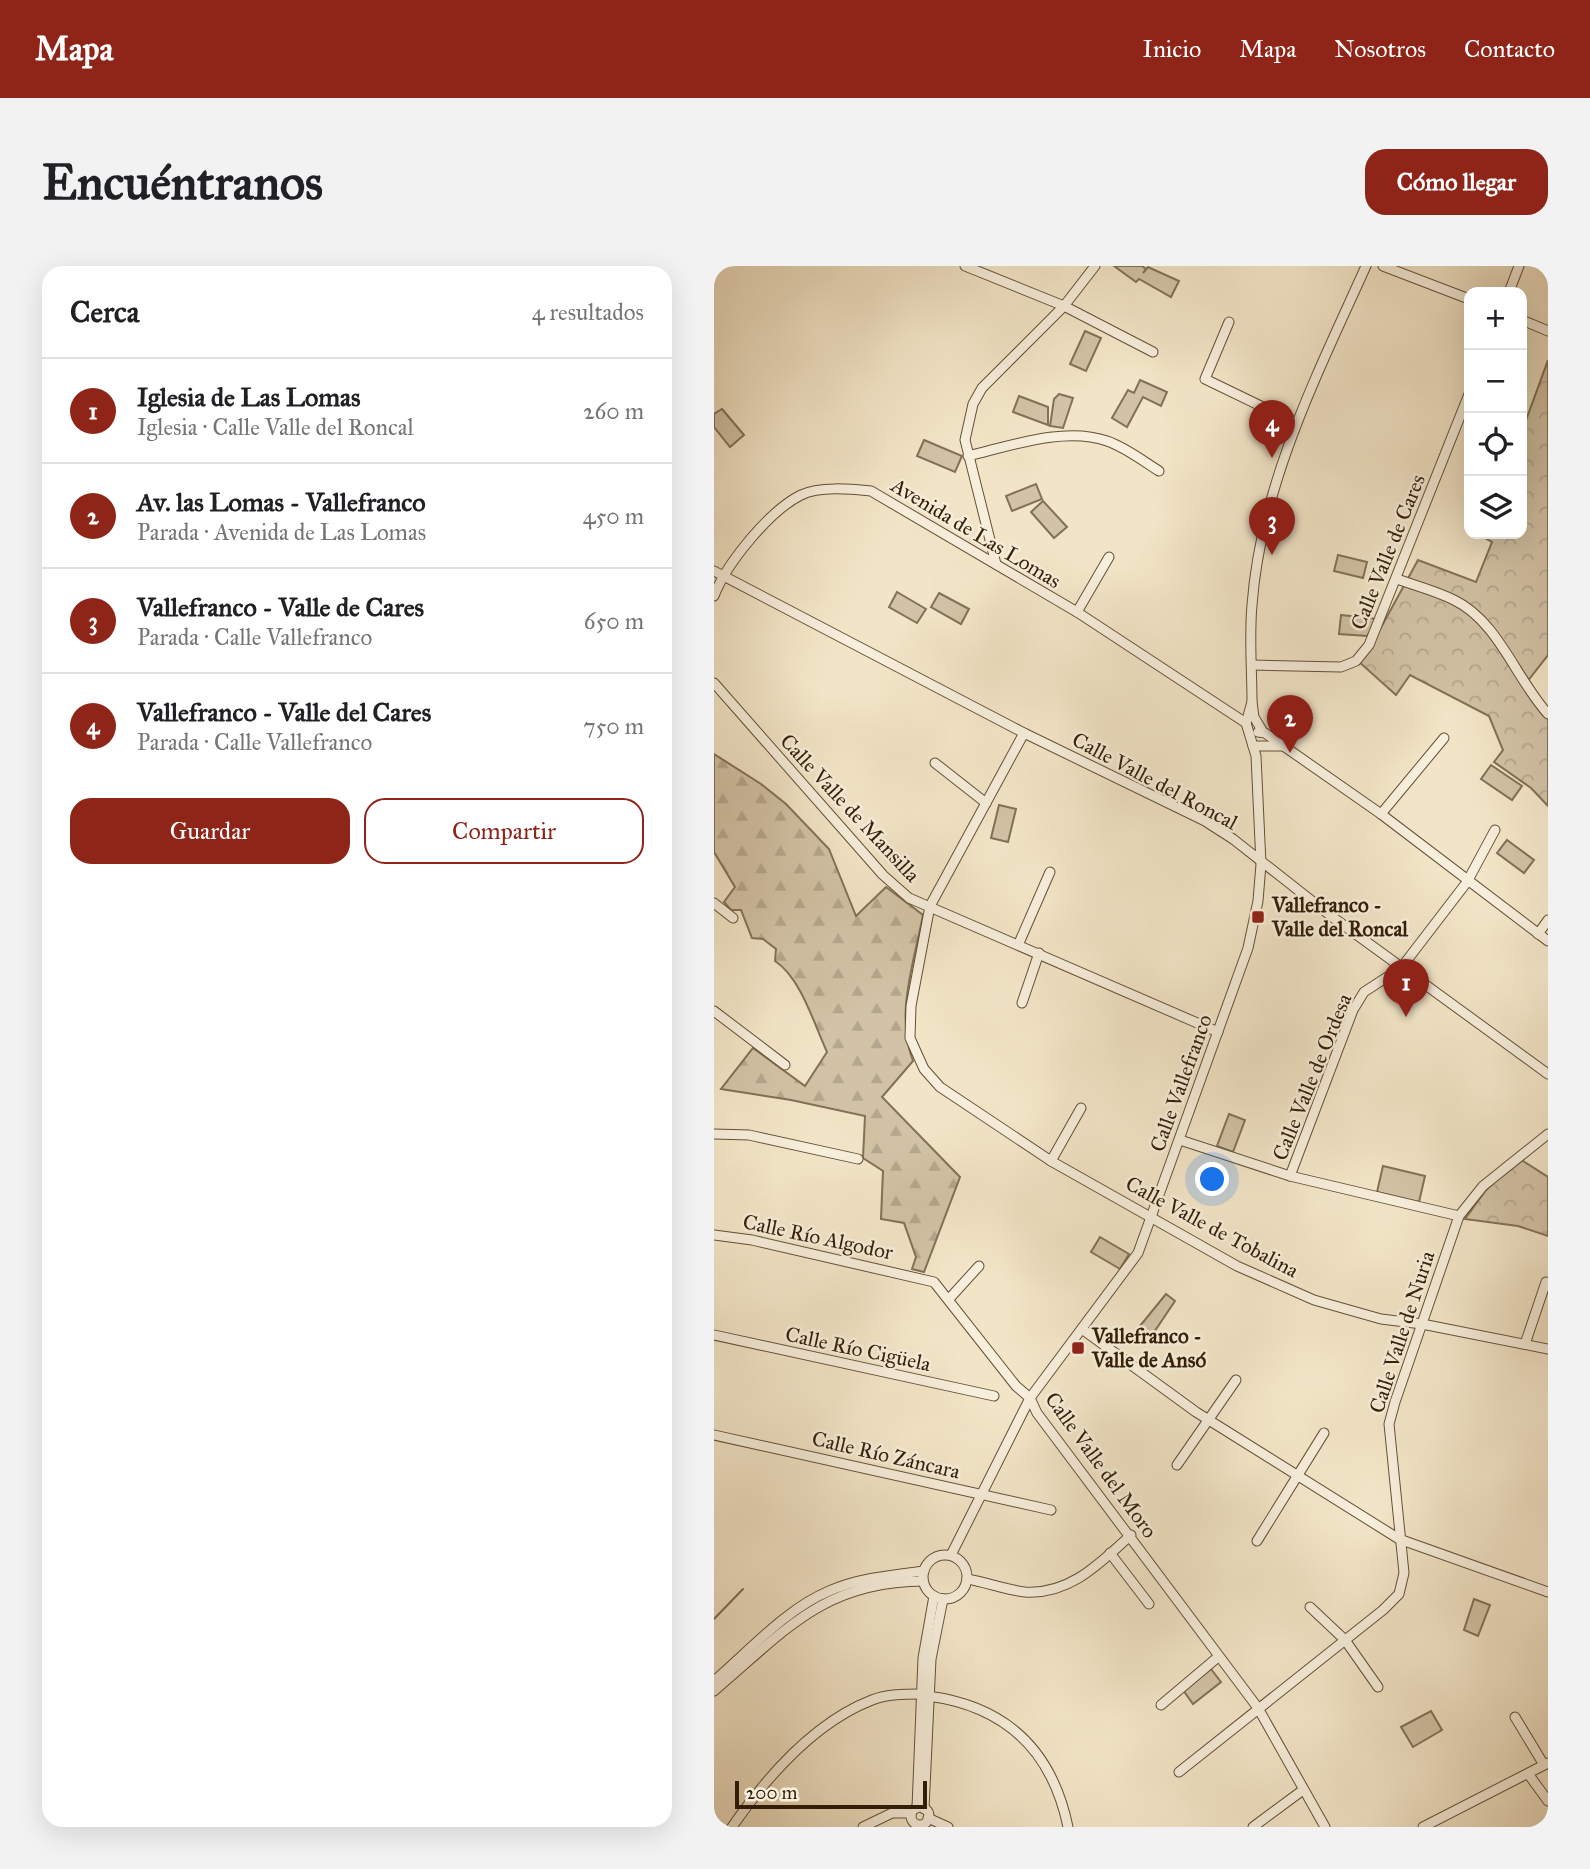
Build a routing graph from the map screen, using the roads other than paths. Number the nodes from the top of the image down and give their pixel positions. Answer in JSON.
{"nodes":[{"id":1,"x":965,"y":266,"type":"edge"},
{"id":2,"x":1095,"y":266,"type":"edge"},
{"id":3,"x":1366,"y":266,"type":"edge"},
{"id":4,"x":1383,"y":266,"type":"edge"},
{"id":5,"x":1519,"y":266,"type":"edge"},
{"id":6,"x":1511,"y":287,"type":"edge"},
{"id":7,"x":1464,"y":297,"type":"edge"},
{"id":8,"x":1064,"y":306,"type":"junction"},
{"id":9,"x":1229,"y":322,"type":"dead end"},
{"id":10,"x":1527,"y":322,"type":"edge"},
{"id":11,"x":1548,"y":331,"type":"edge"},
{"id":12,"x":1153,"y":352,"type":"dead end"},
{"id":13,"x":1464,"y":407,"type":"edge"},
{"id":14,"x":1296,"y":423,"type":"junction"},
{"id":15,"x":968,"y":456,"type":"junction"},
{"id":16,"x":1159,"y":471,"type":"dead end"},
{"id":17,"x":1109,"y":558,"type":"dead end"},
{"id":18,"x":996,"y":564,"type":"junction"},
{"id":19,"x":718,"y":573,"type":"edge"},
{"id":20,"x":1397,"y":579,"type":"junction"},
{"id":21,"x":714,"y":596,"type":"edge"},
{"id":22,"x":1077,"y":612,"type":"junction"},
{"id":23,"x":1252,"y":665,"type":"junction"},
{"id":24,"x":714,"y":683,"type":"edge"},
{"id":25,"x":1548,"y":714,"type":"edge"},
{"id":26,"x":1249,"y":718,"type":"junction"},
{"id":27,"x":1024,"y":733,"type":"junction"},
{"id":28,"x":1264,"y":733,"type":"junction"},
{"id":29,"x":1444,"y":738,"type":"dead end"},
{"id":30,"x":1252,"y":742,"type":"junction"},
{"id":31,"x":1266,"y":746,"type":"junction"},
{"id":32,"x":1283,"y":747,"type":"junction"},
{"id":33,"x":935,"y":763,"type":"dead end"},
{"id":34,"x":986,"y":803,"type":"junction"},
{"id":35,"x":1381,"y":814,"type":"junction"},
{"id":36,"x":1495,"y":830,"type":"dead end"},
{"id":37,"x":1261,"y":864,"type":"junction"},
{"id":38,"x":1050,"y":872,"type":"dead end"},
{"id":39,"x":1467,"y":882,"type":"junction"},
{"id":40,"x":714,"y":903,"type":"edge"},
{"id":41,"x":930,"y":906,"type":"junction"},
{"id":42,"x":733,"y":918,"type":"dead end"},
{"id":43,"x":1548,"y":920,"type":"edge"},
{"id":44,"x":1538,"y":934,"type":"junction"},
{"id":45,"x":1548,"y":941,"type":"edge"},
{"id":46,"x":1019,"y":943,"type":"junction"},
{"id":47,"x":1039,"y":953,"type":"junction"},
{"id":48,"x":1401,"y":968,"type":"junction"},
{"id":49,"x":1022,"y":1003,"type":"dead end"},
{"id":50,"x":714,"y":1011,"type":"edge"},
{"id":51,"x":1217,"y":1032,"type":"junction"},
{"id":52,"x":785,"y":1065,"type":"dead end"},
{"id":53,"x":1548,"y":1074,"type":"edge"},
{"id":54,"x":1081,"y":1108,"type":"dead end"},
{"id":55,"x":714,"y":1134,"type":"edge"},
{"id":56,"x":1548,"y":1134,"type":"edge"},
{"id":57,"x":1180,"y":1140,"type":"junction"},
{"id":58,"x":858,"y":1159,"type":"dead end"},
{"id":59,"x":1051,"y":1161,"type":"junction"},
{"id":60,"x":1290,"y":1176,"type":"junction"},
{"id":61,"x":1151,"y":1214,"type":"junction"},
{"id":62,"x":1460,"y":1216,"type":"junction"},
{"id":63,"x":714,"y":1235,"type":"edge"},
{"id":64,"x":979,"y":1266,"type":"dead end"},
{"id":65,"x":915,"y":1276,"type":"joint"},
{"id":66,"x":1546,"y":1282,"type":"dead end"},
{"id":67,"x":949,"y":1299,"type":"junction"},
{"id":68,"x":1422,"y":1324,"type":"junction"},
{"id":69,"x":1082,"y":1329,"type":"junction"},
{"id":70,"x":714,"y":1335,"type":"edge"},
{"id":71,"x":1525,"y":1343,"type":"junction"},
{"id":72,"x":1548,"y":1349,"type":"edge"},
{"id":73,"x":1236,"y":1380,"type":"dead end"},
{"id":74,"x":994,"y":1396,"type":"dead end"},
{"id":75,"x":1030,"y":1398,"type":"junction"},
{"id":76,"x":1209,"y":1420,"type":"junction"},
{"id":77,"x":1324,"y":1433,"type":"dead end"},
{"id":78,"x":714,"y":1435,"type":"edge"},
{"id":79,"x":1177,"y":1465,"type":"dead end"},
{"id":80,"x":1296,"y":1476,"type":"junction"},
{"id":81,"x":982,"y":1494,"type":"junction"},
{"id":82,"x":1051,"y":1510,"type":"dead end"},
{"id":83,"x":1131,"y":1535,"type":"junction"},
{"id":84,"x":1399,"y":1539,"type":"junction"},
{"id":85,"x":1257,"y":1541,"type":"dead end"},
{"id":86,"x":1110,"y":1553,"type":"junction"},
{"id":87,"x":951,"y":1555,"type":"junction"},
{"id":88,"x":924,"y":1576,"type":"junction"},
{"id":89,"x":967,"y":1579,"type":"junction"},
{"id":90,"x":1548,"y":1592,"type":"edge"},
{"id":91,"x":938,"y":1597,"type":"junction"},
{"id":92,"x":1149,"y":1604,"type":"dead end"},
{"id":93,"x":1310,"y":1607,"type":"dead end"},
{"id":94,"x":1345,"y":1640,"type":"junction"},
{"id":95,"x":1218,"y":1657,"type":"junction"},
{"id":96,"x":714,"y":1681,"type":"edge"},
{"id":97,"x":1378,"y":1686,"type":"dead end"},
{"id":98,"x":714,"y":1691,"type":"edge"},
{"id":99,"x":925,"y":1695,"type":"junction"},
{"id":100,"x":1161,"y":1705,"type":"dead end"},
{"id":101,"x":1258,"y":1708,"type":"junction"},
{"id":102,"x":1515,"y":1717,"type":"dead end"},
{"id":103,"x":1546,"y":1764,"type":"edge"},
{"id":104,"x":1179,"y":1772,"type":"dead end"},
{"id":105,"x":1529,"y":1775,"type":"junction"},
{"id":106,"x":1303,"y":1790,"type":"junction"},
{"id":107,"x":1548,"y":1801,"type":"edge"},
{"id":108,"x":919,"y":1819,"type":"edge"},
{"id":109,"x":732,"y":1827,"type":"edge"},
{"id":110,"x":863,"y":1827,"type":"edge"},
{"id":111,"x":948,"y":1827,"type":"edge"},
{"id":112,"x":1068,"y":1827,"type":"edge"},
{"id":113,"x":1253,"y":1827,"type":"edge"},
{"id":114,"x":1325,"y":1827,"type":"edge"},
{"id":115,"x":1423,"y":1827,"type":"edge"}],
"edges":[{"from":1,"to":8,"type":"street"},
{"from":2,"to":8,"type":"street"},
{"from":3,"to":14,"type":"street","name":"Calle Vallefranco"},
{"from":4,"to":7,"type":"street"},
{"from":5,"to":6,"type":"street"},
{"from":8,"to":12,"type":"street"},
{"from":8,"to":15,"type":"street"},
{"from":9,"to":14,"type":"street"},
{"from":10,"to":11,"type":"street"},
{"from":13,"to":20,"type":"street","name":"Calle Valle de Cares"},
{"from":14,"to":23,"type":"street","name":"Calle Vallefranco"},
{"from":15,"to":16,"type":"street"},
{"from":15,"to":18,"type":"street"},
{"from":17,"to":22,"type":"street","name":"Avenida de Las Lomas"},
{"from":18,"to":19,"type":"street","name":"Avenida de Las Lomas"},
{"from":18,"to":22,"type":"street","name":"Avenida de Las Lomas"},
{"from":19,"to":21,"type":"street"},
{"from":19,"to":27,"type":"street","name":"Calle Valle del Roncal"},
{"from":20,"to":23,"type":"street","name":"Calle Valle de Cares"},
{"from":20,"to":25,"type":"street"},
{"from":22,"to":26,"type":"street","name":"Avenida de Las Lomas"},
{"from":23,"to":26,"type":"street","name":"Calle Vallefranco"},
{"from":24,"to":41,"type":"street","name":"Calle Valle de Mansilla"},
{"from":26,"to":28,"type":"street","name":"Calle Vallefranco"},
{"from":26,"to":30,"type":"street","name":"Calle Vallefranco"},
{"from":27,"to":34,"type":"street","name":"Calle Valle de Tobalina"},
{"from":27,"to":37,"type":"street","name":"Calle Valle del Roncal"},
{"from":28,"to":30,"type":"street"},
{"from":28,"to":31,"type":"street"},
{"from":28,"to":32,"type":"street"},
{"from":29,"to":35,"type":"street"},
{"from":30,"to":31,"type":"street"},
{"from":30,"to":37,"type":"street","name":"Calle Vallefranco"},
{"from":31,"to":32,"type":"street"},
{"from":32,"to":35,"type":"street"},
{"from":33,"to":34,"type":"street"},
{"from":34,"to":41,"type":"street","name":"Calle Valle de Tobalina"},
{"from":35,"to":39,"type":"street"},
{"from":36,"to":39,"type":"street","name":"Calle Valle de Ordesa"},
{"from":37,"to":48,"type":"street","name":"Calle Valle del Roncal"},
{"from":37,"to":51,"type":"street","name":"Calle Vallefranco"},
{"from":38,"to":46,"type":"street"},
{"from":39,"to":44,"type":"street"},
{"from":39,"to":48,"type":"street","name":"Calle Valle de Ordesa"},
{"from":40,"to":42,"type":"street"},
{"from":41,"to":46,"type":"street","name":"Calle Valle de Mansilla"},
{"from":41,"to":59,"type":"street","name":"Calle Valle de Tobalina"},
{"from":43,"to":44,"type":"street"},
{"from":44,"to":45,"type":"street"},
{"from":46,"to":47,"type":"street","name":"Calle Valle de Mansilla"},
{"from":47,"to":49,"type":"street"},
{"from":47,"to":51,"type":"street","name":"Calle Valle de Mansilla"},
{"from":48,"to":53,"type":"street","name":"Calle Valle del Roncal"},
{"from":48,"to":60,"type":"street","name":"Calle Valle de Ordesa"},
{"from":50,"to":52,"type":"street"},
{"from":51,"to":57,"type":"street","name":"Calle Vallefranco"},
{"from":54,"to":59,"type":"street"},
{"from":55,"to":58,"type":"street"},
{"from":56,"to":62,"type":"street","name":"Calle Valle de Nuria"},
{"from":57,"to":60,"type":"street"},
{"from":57,"to":61,"type":"street","name":"Calle Vallefranco"},
{"from":59,"to":61,"type":"street","name":"Calle Valle de Tobalina"},
{"from":60,"to":62,"type":"street"},
{"from":61,"to":68,"type":"street","name":"Calle Valle de Tobalina"},
{"from":61,"to":69,"type":"street","name":"Calle Vallefranco"},
{"from":62,"to":68,"type":"street","name":"Calle Valle de Nuria"},
{"from":63,"to":65,"type":"street","name":"Calle Río Algodor"},
{"from":64,"to":67,"type":"street"},
{"from":65,"to":67,"type":"street","name":"Calle Valle del Moro"},
{"from":66,"to":71,"type":"street"},
{"from":67,"to":75,"type":"street","name":"Calle Valle del Moro"},
{"from":68,"to":71,"type":"street","name":"Calle Valle de Tobalina"},
{"from":68,"to":84,"type":"street","name":"Calle Valle de Nuria"},
{"from":69,"to":75,"type":"street","name":"Calle Vallefranco"},
{"from":69,"to":76,"type":"street"},
{"from":70,"to":74,"type":"street","name":"Calle Río Cigüela"},
{"from":71,"to":72,"type":"street","name":"Calle Valle de Tobalina"},
{"from":73,"to":76,"type":"street"},
{"from":75,"to":81,"type":"street","name":"Calle Vallefranco"},
{"from":75,"to":83,"type":"street","name":"Calle Valle del Moro"},
{"from":76,"to":79,"type":"street"},
{"from":76,"to":80,"type":"street"},
{"from":77,"to":80,"type":"street"},
{"from":78,"to":81,"type":"street","name":"Calle Río Záncara"},
{"from":80,"to":84,"type":"street"},
{"from":80,"to":85,"type":"street"},
{"from":81,"to":82,"type":"street","name":"Calle Río Záncara"},
{"from":81,"to":87,"type":"street","name":"Calle Vallefranco"},
{"from":83,"to":86,"type":"street"},
{"from":83,"to":95,"type":"street","name":"Calle Valle del Moro"},
{"from":84,"to":90,"type":"street"},
{"from":84,"to":94,"type":"street","name":"Calle Valle de Nuria"},
{"from":86,"to":89,"type":"street"},
{"from":86,"to":92,"type":"street"},
{"from":87,"to":88,"type":"street"},
{"from":87,"to":89,"type":"street"},
{"from":88,"to":91,"type":"street"},
{"from":88,"to":96,"type":"street"},
{"from":88,"to":98,"type":"street"},
{"from":89,"to":91,"type":"street"},
{"from":91,"to":99,"type":"street"},
{"from":93,"to":94,"type":"street"},
{"from":94,"to":97,"type":"street"},
{"from":94,"to":101,"type":"street","name":"Calle Valle de Nuria"},
{"from":95,"to":100,"type":"street"},
{"from":95,"to":101,"type":"street","name":"Calle Valle del Moro"},
{"from":99,"to":108,"type":"street"},
{"from":99,"to":109,"type":"street"},
{"from":99,"to":112,"type":"street"},
{"from":101,"to":104,"type":"street","name":"Calle Valle de Nuria"},
{"from":101,"to":106,"type":"street","name":"Calle Valle del Moro"},
{"from":102,"to":103,"type":"street"},
{"from":103,"to":105,"type":"street"},
{"from":105,"to":107,"type":"street"},
{"from":105,"to":115,"type":"street"},
{"from":106,"to":113,"type":"street"},
{"from":106,"to":114,"type":"street","name":"Calle Valle del Moro"},
{"from":108,"to":110,"type":"street"},
{"from":108,"to":111,"type":"street"}]}
